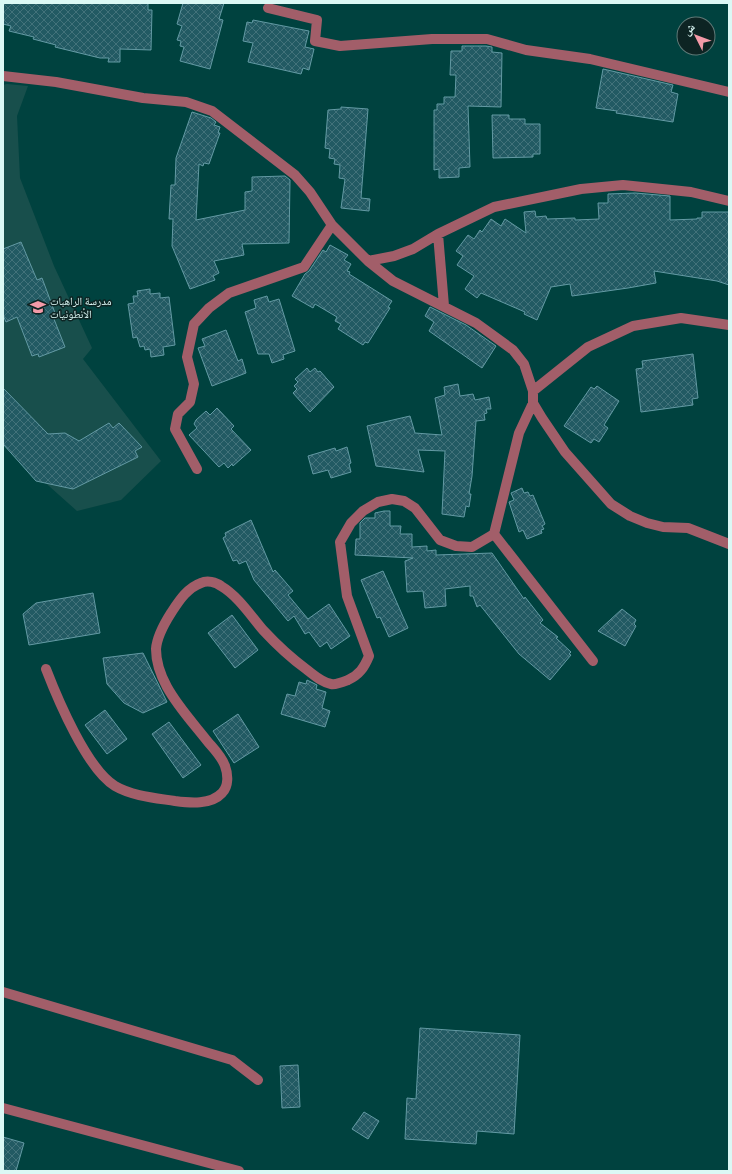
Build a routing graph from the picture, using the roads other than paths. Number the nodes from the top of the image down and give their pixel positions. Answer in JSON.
{"nodes":[{"id":1,"x":268,"y":8,"type":"dead end"},
{"id":2,"x":3,"y":76,"type":"edge"},
{"id":3,"x":729,"y":92,"type":"edge"},
{"id":4,"x":729,"y":201,"type":"edge"},
{"id":5,"x":332,"y":225,"type":"junction"},
{"id":6,"x":438,"y":234,"type":"junction"},
{"id":7,"x":368,"y":261,"type":"junction"},
{"id":8,"x":444,"y":306,"type":"junction"},
{"id":9,"x":729,"y":325,"type":"edge"},
{"id":10,"x":533,"y":391,"type":"junction"},
{"id":11,"x":533,"y":403,"type":"junction"},
{"id":12,"x":197,"y":469,"type":"dead end"},
{"id":13,"x":494,"y":534,"type":"junction"},
{"id":14,"x":729,"y":544,"type":"edge"},
{"id":15,"x":593,"y":662,"type":"dead end"},
{"id":16,"x":46,"y":669,"type":"dead end"},
{"id":17,"x":3,"y":992,"type":"edge"},
{"id":18,"x":258,"y":1080,"type":"dead end"},
{"id":19,"x":3,"y":1108,"type":"edge"},
{"id":20,"x":239,"y":1171,"type":"edge"}],
"edges":[{"from":1,"to":3,"type":"street"},
{"from":2,"to":5,"type":"street"},
{"from":4,"to":6,"type":"street"},
{"from":5,"to":7,"type":"street"},
{"from":5,"to":12,"type":"street"},
{"from":6,"to":7,"type":"street"},
{"from":6,"to":8,"type":"street"},
{"from":7,"to":8,"type":"street"},
{"from":8,"to":10,"type":"street"},
{"from":9,"to":10,"type":"street"},
{"from":10,"to":11,"type":"street"},
{"from":11,"to":13,"type":"street"},
{"from":11,"to":14,"type":"street"},
{"from":13,"to":15,"type":"street"},
{"from":13,"to":16,"type":"street"},
{"from":17,"to":18,"type":"street"},
{"from":19,"to":20,"type":"street"}]}
